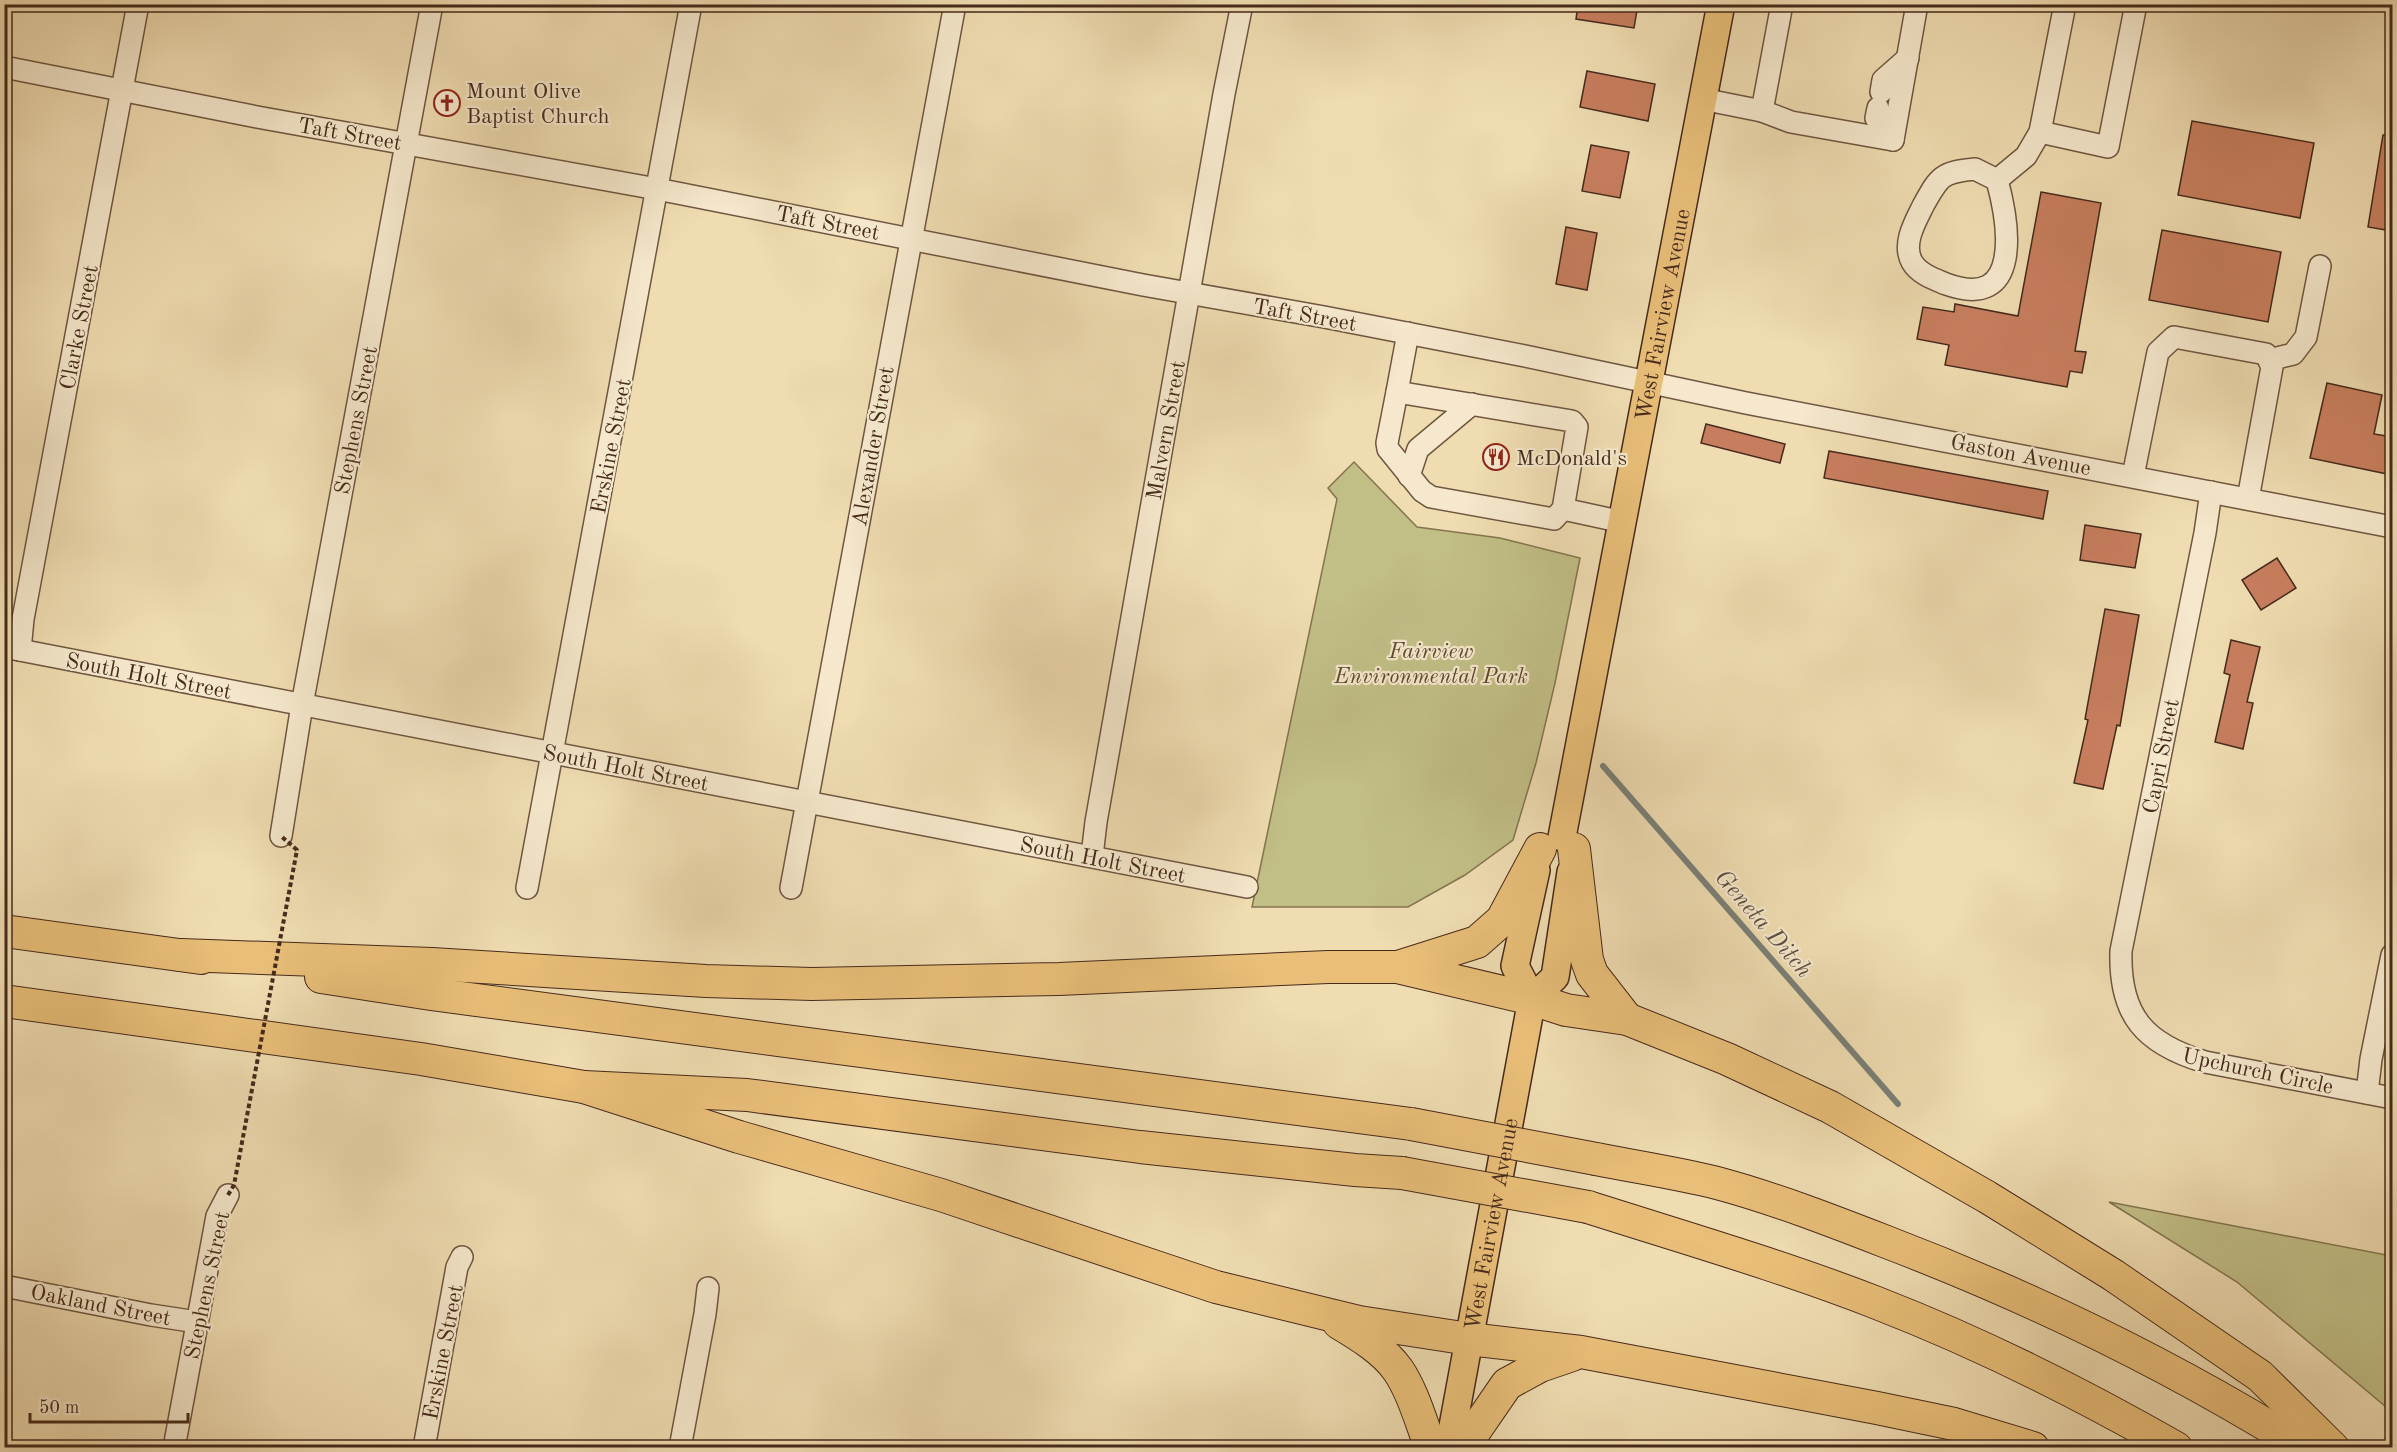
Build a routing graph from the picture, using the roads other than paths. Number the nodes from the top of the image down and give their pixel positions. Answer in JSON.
{"nodes":[{"id":1,"x":138,"y":4,"type":"edge"},
{"id":2,"x":432,"y":4,"type":"edge"},
{"id":3,"x":691,"y":4,"type":"edge"},
{"id":4,"x":955,"y":4,"type":"edge"},
{"id":5,"x":1242,"y":4,"type":"edge"},
{"id":6,"x":1721,"y":4,"type":"edge"},
{"id":7,"x":1782,"y":4,"type":"edge"},
{"id":8,"x":1917,"y":4,"type":"edge"},
{"id":9,"x":2065,"y":4,"type":"edge"},
{"id":10,"x":2136,"y":4,"type":"edge"},
{"id":11,"x":1908,"y":58,"type":"junction"},
{"id":12,"x":4,"y":67,"type":"edge"},
{"id":13,"x":122,"y":90,"type":"junction"},
{"id":14,"x":1702,"y":99,"type":"junction"},
{"id":15,"x":1762,"y":111,"type":"junction"},
{"id":16,"x":2040,"y":132,"type":"junction"},
{"id":17,"x":1893,"y":140,"type":"junction"},
{"id":18,"x":407,"y":143,"type":"junction"},
{"id":19,"x":1997,"y":180,"type":"junction"},
{"id":20,"x":657,"y":189,"type":"junction"},
{"id":21,"x":911,"y":238,"type":"junction"},
{"id":22,"x":2320,"y":266,"type":"dead end"},
{"id":23,"x":1189,"y":292,"type":"junction"},
{"id":24,"x":1408,"y":333,"type":"junction"},
{"id":25,"x":2269,"y":360,"type":"junction"},
{"id":26,"x":1651,"y":382,"type":"junction"},
{"id":27,"x":1397,"y":392,"type":"junction"},
{"id":28,"x":1472,"y":404,"type":"junction"},
{"id":29,"x":1409,"y":476,"type":"junction"},
{"id":30,"x":2133,"y":476,"type":"junction"},
{"id":31,"x":2211,"y":492,"type":"junction"},
{"id":32,"x":2248,"y":499,"type":"junction"},
{"id":33,"x":1563,"y":509,"type":"junction"},
{"id":34,"x":1623,"y":522,"type":"junction"},
{"id":35,"x":2392,"y":527,"type":"edge"},
{"id":36,"x":12,"y":649,"type":"edge"},
{"id":37,"x":302,"y":705,"type":"junction"},
{"id":38,"x":553,"y":753,"type":"junction"},
{"id":39,"x":807,"y":802,"type":"junction"},
{"id":40,"x":281,"y":836,"type":"road end"},
{"id":41,"x":1559,"y":845,"type":"junction"},
{"id":42,"x":1092,"y":856,"type":"junction"},
{"id":43,"x":1247,"y":887,"type":"dead end"},
{"id":44,"x":527,"y":888,"type":"dead end"},
{"id":45,"x":791,"y":888,"type":"dead end"},
{"id":46,"x":4,"y":931,"type":"edge"},
{"id":47,"x":181,"y":955,"type":"junction"},
{"id":48,"x":2392,"y":955,"type":"edge"},
{"id":49,"x":1397,"y":967,"type":"junction"},
{"id":50,"x":1532,"y":999,"type":"junction"},
{"id":51,"x":4,"y":1000,"type":"edge"},
{"id":52,"x":1627,"y":1018,"type":"junction"},
{"id":53,"x":2136,"y":1019,"type":"joint"},
{"id":54,"x":584,"y":1087,"type":"junction"},
{"id":55,"x":2367,"y":1093,"type":"junction"},
{"id":56,"x":2392,"y":1098,"type":"edge"},
{"id":57,"x":228,"y":1195,"type":"road end"},
{"id":58,"x":462,"y":1257,"type":"dead end"},
{"id":59,"x":4,"y":1286,"type":"edge"},
{"id":60,"x":708,"y":1288,"type":"dead end"},
{"id":61,"x":1326,"y":1314,"type":"junction"},
{"id":62,"x":197,"y":1322,"type":"junction"},
{"id":63,"x":1468,"y":1339,"type":"junction"},
{"id":64,"x":1581,"y":1353,"type":"junction"},
{"id":65,"x":174,"y":1448,"type":"edge"},
{"id":66,"x":424,"y":1448,"type":"edge"},
{"id":67,"x":680,"y":1448,"type":"edge"},
{"id":68,"x":1431,"y":1448,"type":"edge"},
{"id":69,"x":1449,"y":1448,"type":"edge"},
{"id":70,"x":1463,"y":1448,"type":"edge"},
{"id":71,"x":2032,"y":1448,"type":"edge"},
{"id":72,"x":2176,"y":1448,"type":"edge"},
{"id":73,"x":2304,"y":1448,"type":"edge"},
{"id":74,"x":2333,"y":1448,"type":"edge"}],
"edges":[{"from":1,"to":13,"type":"street","name":"Clarke Street"},
{"from":2,"to":18,"type":"street","name":"Stephens Street"},
{"from":3,"to":20,"type":"street","name":"Erskine Street"},
{"from":4,"to":21,"type":"street","name":"Alexander Street"},
{"from":5,"to":23,"type":"street","name":"Malvern Street"},
{"from":6,"to":14,"type":"main road","name":"West Fairview Avenue"},
{"from":7,"to":15,"type":"street"},
{"from":8,"to":11,"type":"street"},
{"from":9,"to":16,"type":"street"},
{"from":10,"to":16,"type":"street"},
{"from":11,"to":17,"type":"street"},
{"from":11,"to":17,"type":"street"},
{"from":12,"to":13,"type":"street","name":"Taft Street"},
{"from":13,"to":18,"type":"street","name":"Taft Street"},
{"from":13,"to":36,"type":"street","name":"Clarke Street"},
{"from":14,"to":15,"type":"street"},
{"from":14,"to":26,"type":"main road","name":"West Fairview Avenue"},
{"from":15,"to":17,"type":"street"},
{"from":16,"to":19,"type":"street"},
{"from":18,"to":20,"type":"street","name":"Taft Street"},
{"from":18,"to":37,"type":"street","name":"Stephens Street"},
{"from":19,"to":19,"type":"street"},
{"from":20,"to":21,"type":"street","name":"Taft Street"},
{"from":20,"to":38,"type":"street","name":"Erskine Street"},
{"from":21,"to":23,"type":"street","name":"Taft Street"},
{"from":21,"to":39,"type":"street","name":"Alexander Street"},
{"from":22,"to":25,"type":"street"},
{"from":23,"to":24,"type":"street","name":"Taft Street"},
{"from":23,"to":42,"type":"street","name":"Malvern Street"},
{"from":24,"to":26,"type":"street","name":"Taft Street"},
{"from":24,"to":27,"type":"street"},
{"from":25,"to":30,"type":"street"},
{"from":25,"to":32,"type":"street"},
{"from":26,"to":30,"type":"street","name":"Gaston Avenue"},
{"from":26,"to":34,"type":"main road","name":"West Fairview Avenue"},
{"from":27,"to":28,"type":"street"},
{"from":27,"to":29,"type":"street"},
{"from":28,"to":29,"type":"street"},
{"from":28,"to":33,"type":"street"},
{"from":29,"to":33,"type":"street"},
{"from":30,"to":31,"type":"street","name":"Gaston Avenue"},
{"from":31,"to":32,"type":"street","name":"Gaston Avenue"},
{"from":31,"to":53,"type":"street","name":"Capri Street"},
{"from":32,"to":35,"type":"street","name":"Gaston Avenue"},
{"from":33,"to":34,"type":"street"},
{"from":34,"to":41,"type":"main road","name":"West Fairview Avenue"},
{"from":36,"to":37,"type":"street","name":"South Holt Street"},
{"from":37,"to":38,"type":"street","name":"South Holt Street"},
{"from":37,"to":40,"type":"street","name":"Stephens Street"},
{"from":38,"to":39,"type":"street","name":"South Holt Street"},
{"from":38,"to":44,"type":"street","name":"Erskine Street"},
{"from":39,"to":42,"type":"street","name":"South Holt Street"},
{"from":39,"to":45,"type":"street","name":"Alexander Street"},
{"from":41,"to":49,"type":"highway"},
{"from":41,"to":50,"type":"main road","name":"West Fairview Avenue"},
{"from":41,"to":50,"type":"main road","name":"West Fairview Avenue"},
{"from":41,"to":52,"type":"highway"},
{"from":42,"to":43,"type":"street","name":"South Holt Street"},
{"from":46,"to":47,"type":"highway"},
{"from":47,"to":49,"type":"highway"},
{"from":47,"to":73,"type":"highway","bridge":true},
{"from":48,"to":55,"type":"street"},
{"from":49,"to":50,"type":"highway"},
{"from":50,"to":52,"type":"highway"},
{"from":50,"to":63,"type":"main road","name":"West Fairview Avenue"},
{"from":51,"to":54,"type":"highway"},
{"from":52,"to":74,"type":"highway"},
{"from":53,"to":55,"type":"street","name":"Upchurch Circle"},
{"from":54,"to":61,"type":"highway"},
{"from":54,"to":72,"type":"highway","bridge":true},
{"from":55,"to":56,"type":"street","name":"Upchurch Circle"},
{"from":57,"to":62,"type":"street","name":"Stephens Street"},
{"from":58,"to":66,"type":"street","name":"Erskine Street"},
{"from":59,"to":62,"type":"street","name":"Oakland Street"},
{"from":60,"to":67,"type":"street"},
{"from":61,"to":63,"type":"highway"},
{"from":61,"to":68,"type":"highway"},
{"from":62,"to":65,"type":"street","name":"Stephens Street"},
{"from":63,"to":64,"type":"highway"},
{"from":63,"to":69,"type":"main road","name":"West Fairview Avenue"},
{"from":64,"to":70,"type":"highway"},
{"from":64,"to":71,"type":"highway"}]}
